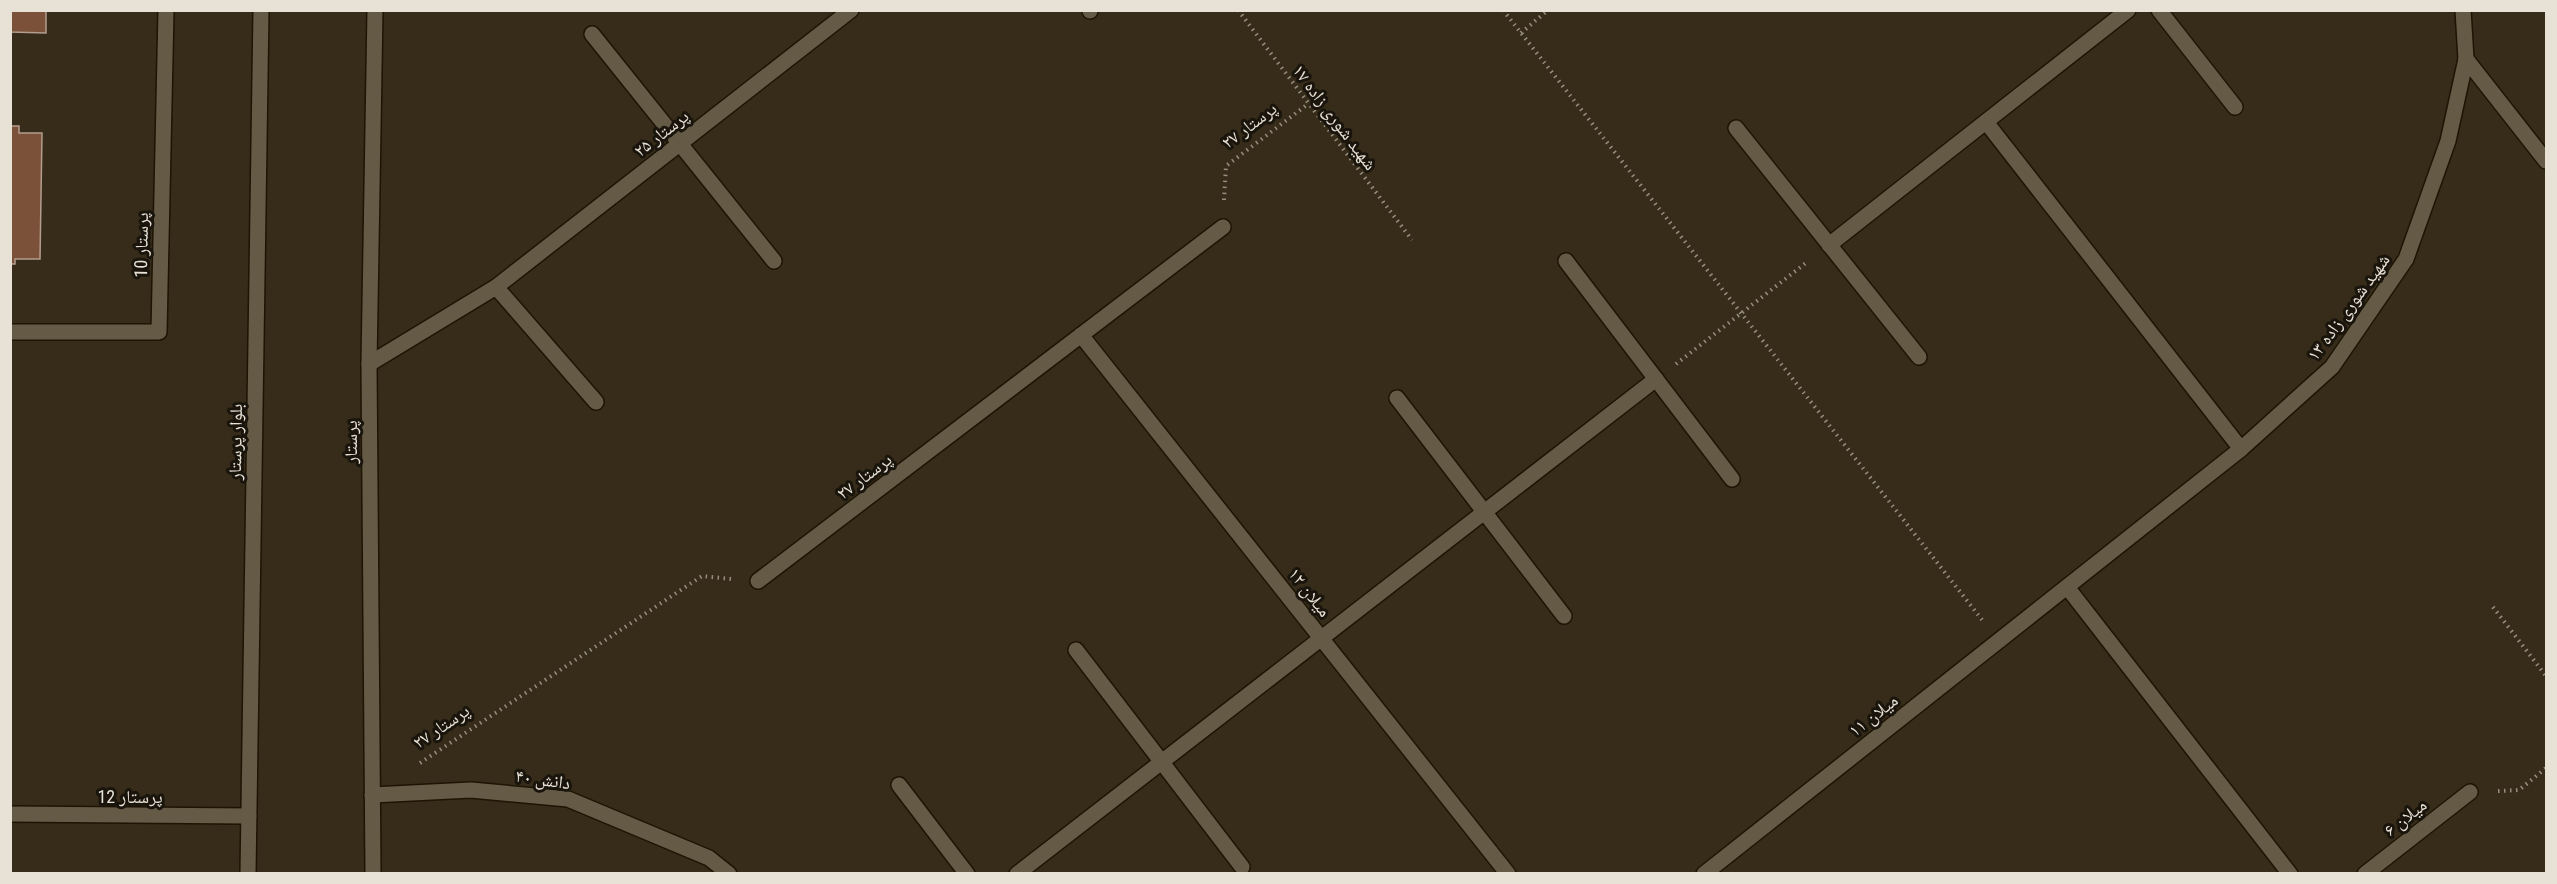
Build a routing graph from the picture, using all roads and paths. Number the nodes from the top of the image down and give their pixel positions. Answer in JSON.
{"nodes":[{"id":1,"x":166,"y":10,"type":"edge"},
{"id":2,"x":261,"y":10,"type":"edge"},
{"id":3,"x":375,"y":10,"type":"edge"},
{"id":4,"x":1238,"y":10,"type":"edge"},
{"id":5,"x":1503,"y":10,"type":"edge"},
{"id":6,"x":1548,"y":10,"type":"edge"},
{"id":7,"x":2128,"y":10,"type":"edge"},
{"id":8,"x":2158,"y":10,"type":"edge"},
{"id":9,"x":2463,"y":10,"type":"edge"},
{"id":10,"x":840,"y":14,"type":"edge"},
{"id":11,"x":1521,"y":33,"type":"junction"},
{"id":12,"x":592,"y":34,"type":"dead end"},
{"id":13,"x":2466,"y":59,"type":"junction"},
{"id":14,"x":1308,"y":104,"type":"junction"},
{"id":15,"x":2235,"y":107,"type":"dead end"},
{"id":16,"x":1986,"y":122,"type":"junction"},
{"id":17,"x":1736,"y":128,"type":"dead end"},
{"id":18,"x":680,"y":144,"type":"junction"},
{"id":19,"x":2547,"y":161,"type":"edge"},
{"id":20,"x":1223,"y":227,"type":"joint"},
{"id":21,"x":1412,"y":240,"type":"dead end"},
{"id":22,"x":1829,"y":245,"type":"junction"},
{"id":23,"x":774,"y":261,"type":"dead end"},
{"id":24,"x":1566,"y":261,"type":"dead end"},
{"id":25,"x":496,"y":286,"type":"junction"},
{"id":26,"x":1741,"y":313,"type":"junction"},
{"id":27,"x":10,"y":332,"type":"edge"},
{"id":28,"x":1081,"y":335,"type":"junction"},
{"id":29,"x":1919,"y":357,"type":"dead end"},
{"id":30,"x":369,"y":364,"type":"junction"},
{"id":31,"x":1656,"y":379,"type":"junction"},
{"id":32,"x":1397,"y":398,"type":"dead end"},
{"id":33,"x":596,"y":402,"type":"dead end"},
{"id":34,"x":2241,"y":449,"type":"junction"},
{"id":35,"x":1732,"y":479,"type":"dead end"},
{"id":36,"x":1484,"y":512,"type":"junction"},
{"id":37,"x":758,"y":581,"type":"joint"},
{"id":38,"x":2067,"y":587,"type":"junction"},
{"id":39,"x":2493,"y":607,"type":"dead end"},
{"id":40,"x":1564,"y":616,"type":"dead end"},
{"id":41,"x":1321,"y":638,"type":"junction"},
{"id":42,"x":1998,"y":641,"type":"junction"},
{"id":43,"x":1076,"y":650,"type":"dead end"},
{"id":44,"x":2547,"y":676,"type":"edge"},
{"id":45,"x":1161,"y":762,"type":"junction"},
{"id":46,"x":412,"y":768,"type":"dead end"},
{"id":47,"x":2547,"y":768,"type":"edge"},
{"id":48,"x":899,"y":785,"type":"dead end"},
{"id":49,"x":2470,"y":792,"type":"joint"},
{"id":50,"x":372,"y":795,"type":"junction"},
{"id":51,"x":10,"y":814,"type":"edge"},
{"id":52,"x":249,"y":816,"type":"junction"},
{"id":53,"x":1242,"y":867,"type":"dead end"},
{"id":54,"x":248,"y":873,"type":"edge"},
{"id":55,"x":373,"y":873,"type":"edge"},
{"id":56,"x":729,"y":873,"type":"edge"},
{"id":57,"x":967,"y":873,"type":"edge"},
{"id":58,"x":1017,"y":873,"type":"edge"},
{"id":59,"x":1508,"y":873,"type":"edge"},
{"id":60,"x":1704,"y":873,"type":"edge"},
{"id":61,"x":2290,"y":873,"type":"edge"},
{"id":62,"x":2365,"y":873,"type":"edge"}],
"edges":[{"from":1,"to":27,"type":"street","name":"پرستار 10"},
{"from":2,"to":52,"type":"street","name":"بلوار پرستار"},
{"from":3,"to":30,"type":"street","name":"پرستار"},
{"from":4,"to":14,"type":"path","name":"شهید شوری زاده ۱۷"},
{"from":5,"to":11,"type":"path"},
{"from":6,"to":11,"type":"path"},
{"from":7,"to":16,"type":"street"},
{"from":8,"to":15,"type":"street"},
{"from":9,"to":13,"type":"street","name":"شهید شوری زاده ۱۳"},
{"from":10,"to":18,"type":"street","name":"پرستار ۲۵"},
{"from":11,"to":26,"type":"path"},
{"from":12,"to":18,"type":"street"},
{"from":13,"to":19,"type":"street"},
{"from":13,"to":34,"type":"street","name":"شهید شوری زاده ۱۳"},
{"from":14,"to":20,"type":"path","name":"پرستار ۲۷"},
{"from":14,"to":21,"type":"path","name":"شهید شوری زاده ۱۷"},
{"from":16,"to":22,"type":"street"},
{"from":16,"to":34,"type":"street"},
{"from":17,"to":22,"type":"street"},
{"from":18,"to":23,"type":"street"},
{"from":18,"to":25,"type":"street","name":"پرستار ۲۵"},
{"from":20,"to":28,"type":"street","name":"پرستار ۲۷"},
{"from":22,"to":26,"type":"path"},
{"from":22,"to":29,"type":"street"},
{"from":24,"to":31,"type":"street"},
{"from":25,"to":30,"type":"street","name":"پرستار ۲۵"},
{"from":25,"to":33,"type":"street"},
{"from":26,"to":31,"type":"path"},
{"from":26,"to":42,"type":"path"},
{"from":28,"to":37,"type":"street","name":"پرستار ۲۷"},
{"from":28,"to":41,"type":"street","name":"میلان ۱۲"},
{"from":30,"to":50,"type":"street","name":"پرستار"},
{"from":31,"to":35,"type":"street"},
{"from":31,"to":36,"type":"street"},
{"from":32,"to":36,"type":"street"},
{"from":34,"to":38,"type":"street","name":"شهید شوری زاده ۱۳"},
{"from":36,"to":40,"type":"street"},
{"from":36,"to":41,"type":"street"},
{"from":37,"to":46,"type":"path","name":"پرستار ۲۷"},
{"from":38,"to":42,"type":"street","name":"میلان ۱۱"},
{"from":38,"to":61,"type":"street"},
{"from":39,"to":44,"type":"path"},
{"from":41,"to":45,"type":"street"},
{"from":41,"to":59,"type":"street","name":"میلان ۱۲"},
{"from":42,"to":60,"type":"street","name":"میلان ۱۱"},
{"from":43,"to":45,"type":"street"},
{"from":45,"to":53,"type":"street"},
{"from":45,"to":58,"type":"street"},
{"from":47,"to":49,"type":"path"},
{"from":48,"to":57,"type":"street"},
{"from":49,"to":62,"type":"street","name":"میلان ۶"},
{"from":50,"to":55,"type":"street","name":"پرستار"},
{"from":50,"to":56,"type":"street","name":"دانش ۴۰"},
{"from":51,"to":52,"type":"street","name":"پرستار 12"},
{"from":52,"to":54,"type":"street","name":"بلوار پرستار"}]}
